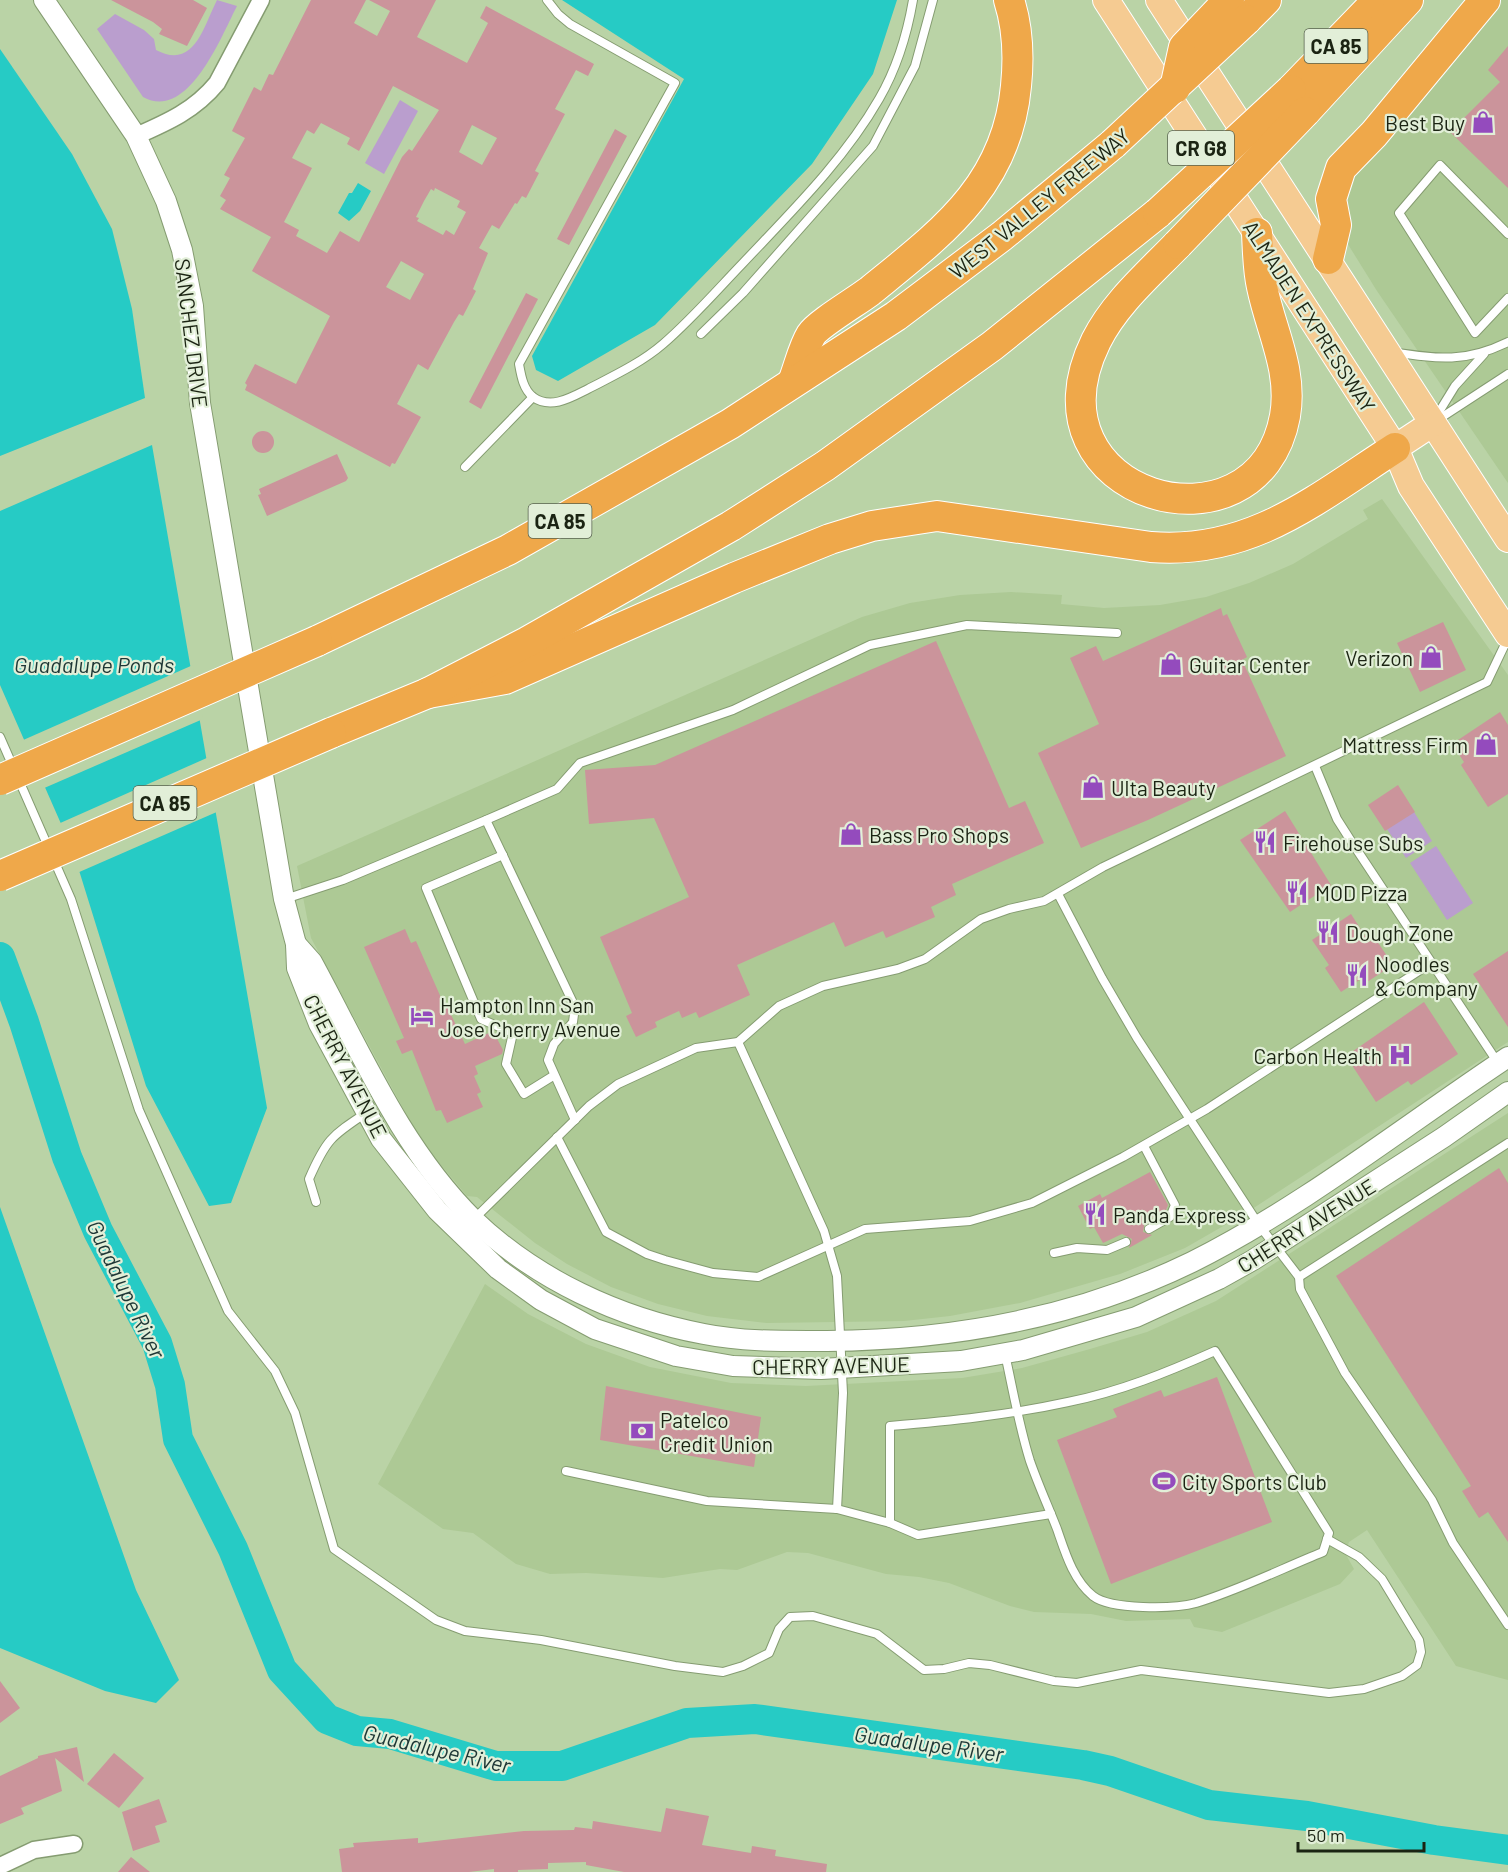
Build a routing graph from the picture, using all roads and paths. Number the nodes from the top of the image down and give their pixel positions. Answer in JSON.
{"nodes":[{"id":1,"x":44,"y":0,"type":"edge"},
{"id":2,"x":261,"y":0,"type":"edge"},
{"id":3,"x":547,"y":0,"type":"edge"},
{"id":4,"x":913,"y":0,"type":"edge"},
{"id":5,"x":933,"y":0,"type":"edge"},
{"id":6,"x":1009,"y":0,"type":"edge"},
{"id":7,"x":1106,"y":0,"type":"edge"},
{"id":8,"x":1159,"y":0,"type":"edge"},
{"id":9,"x":1378,"y":0,"type":"edge"},
{"id":10,"x":1408,"y":0,"type":"edge"},
{"id":11,"x":1485,"y":0,"type":"edge"},
{"id":12,"x":1247,"y":7,"type":"edge"},
{"id":13,"x":1298,"y":101,"type":"junction"},
{"id":14,"x":136,"y":136,"type":"junction"},
{"id":15,"x":1257,"y":233,"type":"junction"},
{"id":16,"x":1508,"y":234,"type":"edge"},
{"id":17,"x":1328,"y":260,"type":"junction"},
{"id":18,"x":1508,"y":298,"type":"edge"},
{"id":19,"x":701,"y":334,"type":"dead end"},
{"id":20,"x":1508,"y":342,"type":"edge"},
{"id":21,"x":1386,"y":351,"type":"junction"},
{"id":22,"x":1484,"y":354,"type":"junction"},
{"id":23,"x":1508,"y":374,"type":"edge"},
{"id":24,"x":793,"y":382,"type":"junction"},
{"id":25,"x":533,"y":397,"type":"junction"},
{"id":26,"x":1433,"y":423,"type":"junction"},
{"id":27,"x":1395,"y":448,"type":"junction"},
{"id":28,"x":465,"y":467,"type":"dead end"},
{"id":29,"x":1508,"y":539,"type":"edge"},
{"id":30,"x":232,"y":593,"type":"joint"},
{"id":31,"x":1117,"y":633,"type":"dead end"},
{"id":32,"x":1508,"y":636,"type":"edge"},
{"id":33,"x":428,"y":693,"type":"junction"},
{"id":34,"x":0,"y":737,"type":"edge"},
{"id":35,"x":1315,"y":766,"type":"junction"},
{"id":36,"x":0,"y":780,"type":"edge"},
{"id":37,"x":486,"y":820,"type":"junction"},
{"id":38,"x":503,"y":855,"type":"junction"},
{"id":39,"x":0,"y":876,"type":"edge"},
{"id":40,"x":1058,"y":894,"type":"junction"},
{"id":41,"x":284,"y":899,"type":"junction"},
{"id":42,"x":296,"y":944,"type":"junction"},
{"id":43,"x":1431,"y":963,"type":"junction"},
{"id":44,"x":738,"y":1042,"type":"junction"},
{"id":45,"x":1503,"y":1060,"type":"edge"},
{"id":46,"x":553,"y":1076,"type":"junction"},
{"id":47,"x":1504,"y":1098,"type":"edge"},
{"id":48,"x":366,"y":1113,"type":"junction"},
{"id":49,"x":1191,"y":1118,"type":"junction"},
{"id":50,"x":575,"y":1120,"type":"junction"},
{"id":51,"x":557,"y":1137,"type":"junction"},
{"id":52,"x":1508,"y":1143,"type":"edge"},
{"id":53,"x":1144,"y":1146,"type":"junction"},
{"id":54,"x":316,"y":1202,"type":"dead end"},
{"id":55,"x":1259,"y":1225,"type":"junction"},
{"id":56,"x":467,"y":1226,"type":"junction"},
{"id":57,"x":1149,"y":1229,"type":"dead end"},
{"id":58,"x":1126,"y":1242,"type":"dead end"},
{"id":59,"x":829,"y":1244,"type":"junction"},
{"id":60,"x":1276,"y":1246,"type":"junction"},
{"id":61,"x":1054,"y":1252,"type":"dead end"},
{"id":62,"x":1299,"y":1277,"type":"junction"},
{"id":63,"x":843,"y":1341,"type":"junction"},
{"id":64,"x":1005,"y":1354,"type":"junction"},
{"id":65,"x":843,"y":1369,"type":"junction"},
{"id":66,"x":1018,"y":1412,"type":"junction"},
{"id":67,"x":566,"y":1472,"type":"dead end"},
{"id":68,"x":837,"y":1509,"type":"junction"},
{"id":69,"x":1051,"y":1514,"type":"junction"},
{"id":70,"x":890,"y":1523,"type":"junction"},
{"id":71,"x":1327,"y":1539,"type":"junction"},
{"id":72,"x":1508,"y":1625,"type":"edge"},
{"id":73,"x":74,"y":1844,"type":"dead end"},
{"id":74,"x":0,"y":1866,"type":"edge"}],
"edges":[{"from":1,"to":14,"type":"street","name":"SANCHEZ DRIVE"},
{"from":2,"to":14,"type":"street"},
{"from":3,"to":25,"type":"lane"},
{"from":4,"to":25,"type":"lane"},
{"from":5,"to":19,"type":"lane"},
{"from":6,"to":24,"type":"highway"},
{"from":7,"to":15,"type":"main road","name":"ALMADEN EXPRESSWAY","number":"CR G8"},
{"from":8,"to":17,"type":"main road","number":"CR G8"},
{"from":9,"to":13,"type":"highway","number":"CA 85"},
{"from":10,"to":13,"type":"highway"},
{"from":11,"to":17,"type":"highway"},
{"from":12,"to":24,"type":"highway","name":"WEST VALLEY FREEWAY","number":"CA 85","bridge":true},
{"from":13,"to":15,"type":"highway","bridge":true},
{"from":13,"to":33,"type":"highway","number":"CA 85","bridge":true},
{"from":14,"to":30,"type":"street","name":"SANCHEZ DRIVE"},
{"from":15,"to":27,"type":"main road","name":"ALMADEN EXPRESSWAY","number":"CR G8"},
{"from":16,"to":18,"type":"lane"},
{"from":17,"to":21,"type":"main road","number":"CR G8"},
{"from":20,"to":22,"type":"lane"},
{"from":21,"to":22,"type":"lane"},
{"from":21,"to":26,"type":"main road","number":"CR G8"},
{"from":22,"to":26,"type":"lane"},
{"from":23,"to":26,"type":"lane"},
{"from":24,"to":36,"type":"highway","number":"CA 85","bridge":true},
{"from":25,"to":28,"type":"lane"},
{"from":26,"to":27,"type":"main road"},
{"from":26,"to":29,"type":"main road","number":"CR G8"},
{"from":27,"to":32,"type":"main road","name":"ALMADEN EXPRESSWAY","number":"CR G8"},
{"from":27,"to":33,"type":"highway"},
{"from":30,"to":41,"type":"street","name":"CHERRY AVENUE"},
{"from":31,"to":37,"type":"lane"},
{"from":32,"to":35,"type":"lane"},
{"from":33,"to":39,"type":"highway","number":"CA 85","bridge":true},
{"from":34,"to":71,"type":"lane"},
{"from":35,"to":40,"type":"lane"},
{"from":35,"to":43,"type":"lane"},
{"from":37,"to":38,"type":"lane"},
{"from":37,"to":41,"type":"lane"},
{"from":38,"to":46,"type":"lane"},
{"from":38,"to":46,"type":"lane"},
{"from":40,"to":44,"type":"lane"},
{"from":40,"to":49,"type":"lane"},
{"from":41,"to":42,"type":"street","name":"CHERRY AVENUE"},
{"from":42,"to":48,"type":"street","name":"CHERRY AVENUE"},
{"from":42,"to":56,"type":"street","name":"CHERRY AVENUE"},
{"from":43,"to":45,"type":"lane"},
{"from":43,"to":49,"type":"lane"},
{"from":44,"to":50,"type":"lane"},
{"from":44,"to":59,"type":"lane"},
{"from":45,"to":55,"type":"street","name":"CHERRY AVENUE"},
{"from":46,"to":50,"type":"lane"},
{"from":47,"to":60,"type":"street","name":"CHERRY AVENUE"},
{"from":48,"to":54,"type":"lane"},
{"from":48,"to":56,"type":"street","name":"CHERRY AVENUE"},
{"from":49,"to":53,"type":"lane"},
{"from":49,"to":55,"type":"lane"},
{"from":50,"to":51,"type":"lane"},
{"from":51,"to":56,"type":"lane"},
{"from":51,"to":59,"type":"lane"},
{"from":52,"to":62,"type":"lane"},
{"from":53,"to":57,"type":"lane"},
{"from":53,"to":59,"type":"lane"},
{"from":55,"to":60,"type":"lane"},
{"from":55,"to":63,"type":"street","name":"CHERRY AVENUE"},
{"from":56,"to":63,"type":"street","name":"CHERRY AVENUE"},
{"from":56,"to":65,"type":"street","name":"CHERRY AVENUE"},
{"from":58,"to":61,"type":"lane"},
{"from":59,"to":63,"type":"lane"},
{"from":60,"to":62,"type":"lane"},
{"from":60,"to":64,"type":"street","name":"CHERRY AVENUE"},
{"from":62,"to":72,"type":"lane"},
{"from":63,"to":65,"type":"lane"},
{"from":64,"to":65,"type":"street","name":"CHERRY AVENUE"},
{"from":64,"to":66,"type":"lane"},
{"from":65,"to":68,"type":"lane"},
{"from":66,"to":69,"type":"lane"},
{"from":66,"to":70,"type":"lane"},
{"from":66,"to":71,"type":"lane"},
{"from":67,"to":68,"type":"lane"},
{"from":68,"to":70,"type":"lane"},
{"from":69,"to":70,"type":"lane"},
{"from":69,"to":71,"type":"lane"},
{"from":73,"to":74,"type":"street"}]}
